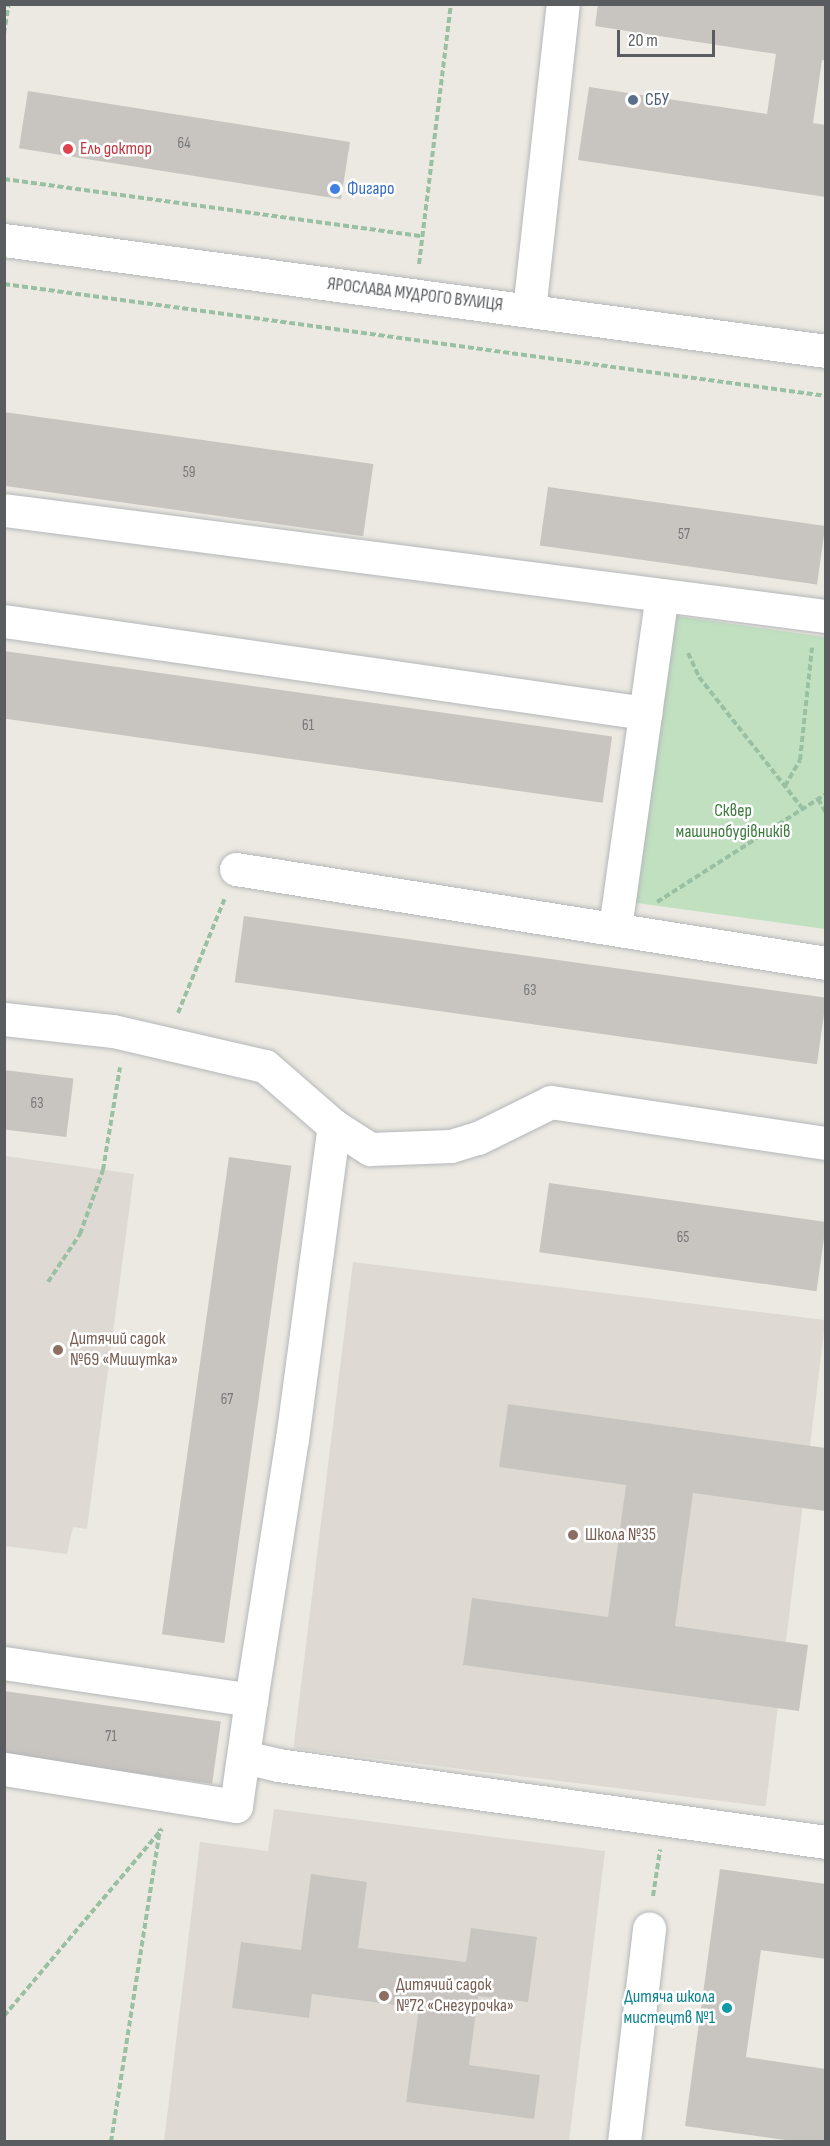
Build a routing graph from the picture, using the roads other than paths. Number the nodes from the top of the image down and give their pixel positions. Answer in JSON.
{"nodes":[{"id":1,"x":563,"y":4,"type":"edge"},
{"id":2,"x":4,"y":240,"type":"edge"},
{"id":3,"x":529,"y":310,"type":"junction"},
{"id":4,"x":825,"y":351,"type":"edge"},
{"id":5,"x":4,"y":510,"type":"edge"},
{"id":6,"x":662,"y":595,"type":"junction"},
{"id":7,"x":821,"y":615,"type":"edge"},
{"id":8,"x":4,"y":621,"type":"edge"},
{"id":9,"x":645,"y":714,"type":"junction"},
{"id":10,"x":236,"y":869,"type":"road end"},
{"id":11,"x":615,"y":928,"type":"junction"},
{"id":12,"x":825,"y":963,"type":"edge"},
{"id":13,"x":4,"y":1019,"type":"edge"},
{"id":14,"x":334,"y":1126,"type":"junction"},
{"id":15,"x":825,"y":1143,"type":"edge"},
{"id":16,"x":4,"y":1663,"type":"edge"},
{"id":17,"x":251,"y":1700,"type":"junction"},
{"id":18,"x":244,"y":1757,"type":"junction"},
{"id":19,"x":4,"y":1769,"type":"edge"},
{"id":20,"x":825,"y":1842,"type":"edge"},
{"id":21,"x":649,"y":1928,"type":"road end"},
{"id":22,"x":624,"y":2142,"type":"edge"}],
"edges":[{"from":1,"to":3,"type":"street"},
{"from":2,"to":3,"type":"street","name":"ЯРОСЛАВА МУДРОГО ВУЛИЦЯ"},
{"from":3,"to":4,"type":"street","name":"ЯРОСЛАВА МУДРОГО ВУЛИЦЯ"},
{"from":5,"to":6,"type":"street"},
{"from":6,"to":7,"type":"street"},
{"from":6,"to":9,"type":"street"},
{"from":8,"to":9,"type":"street"},
{"from":9,"to":11,"type":"street"},
{"from":10,"to":11,"type":"street"},
{"from":11,"to":12,"type":"street"},
{"from":13,"to":14,"type":"street"},
{"from":14,"to":15,"type":"street"},
{"from":14,"to":17,"type":"street"},
{"from":16,"to":17,"type":"street"},
{"from":17,"to":18,"type":"street"},
{"from":18,"to":19,"type":"street"},
{"from":18,"to":20,"type":"street"},
{"from":21,"to":22,"type":"street"}]}
